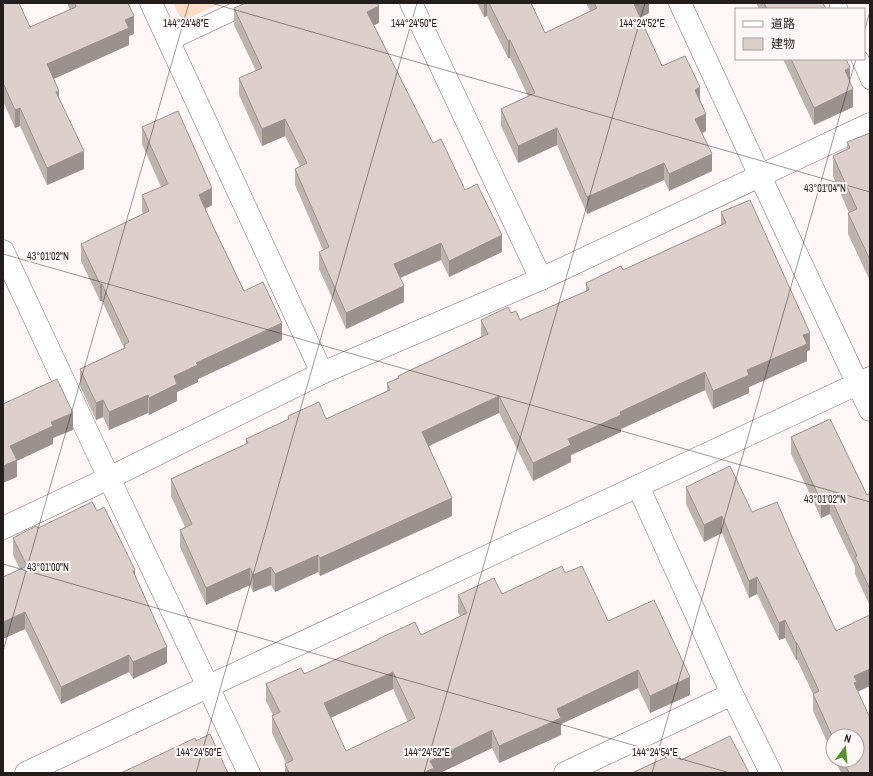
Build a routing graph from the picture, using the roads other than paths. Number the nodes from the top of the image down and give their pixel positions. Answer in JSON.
{"nodes":[{"id":1,"x":151,"y":3,"type":"edge"},
{"id":2,"x":252,"y":3,"type":"edge"},
{"id":3,"x":411,"y":3,"type":"edge"},
{"id":4,"x":680,"y":3,"type":"edge"},
{"id":5,"x":169,"y":42,"type":"junction"},
{"id":6,"x":860,"y":60,"type":"edge"},
{"id":7,"x":870,"y":81,"type":"edge"},
{"id":8,"x":870,"y":124,"type":"edge"},
{"id":9,"x":760,"y":176,"type":"junction"},
{"id":10,"x":3,"y":251,"type":"edge"},
{"id":11,"x":541,"y":278,"type":"junction"},
{"id":12,"x":322,"y":373,"type":"junction"},
{"id":13,"x":864,"y":380,"type":"edge"},
{"id":14,"x":870,"y":410,"type":"edge"},
{"id":15,"x":109,"y":478,"type":"junction"},
{"id":16,"x":638,"y":486,"type":"junction"},
{"id":17,"x":3,"y":528,"type":"edge"},
{"id":18,"x":209,"y":686,"type":"junction"},
{"id":19,"x":732,"y":694,"type":"junction"},
{"id":20,"x":26,"y":773,"type":"edge"},
{"id":21,"x":249,"y":773,"type":"edge"},
{"id":22,"x":565,"y":773,"type":"edge"},
{"id":23,"x":772,"y":773,"type":"edge"}],
"edges":[{"from":1,"to":5,"type":"street"},
{"from":2,"to":5,"type":"lane"},
{"from":3,"to":11,"type":"street"},
{"from":4,"to":9,"type":"street"},
{"from":5,"to":12,"type":"street"},
{"from":6,"to":7,"type":"lane"},
{"from":8,"to":9,"type":"street"},
{"from":9,"to":11,"type":"street"},
{"from":9,"to":13,"type":"street"},
{"from":10,"to":15,"type":"street"},
{"from":11,"to":12,"type":"street"},
{"from":12,"to":15,"type":"street"},
{"from":13,"to":14,"type":"street"},
{"from":13,"to":16,"type":"street"},
{"from":15,"to":17,"type":"street"},
{"from":15,"to":18,"type":"street"},
{"from":16,"to":18,"type":"street"},
{"from":16,"to":19,"type":"street"},
{"from":18,"to":20,"type":"street"},
{"from":18,"to":21,"type":"street"},
{"from":19,"to":22,"type":"street"},
{"from":19,"to":23,"type":"street"}]}
